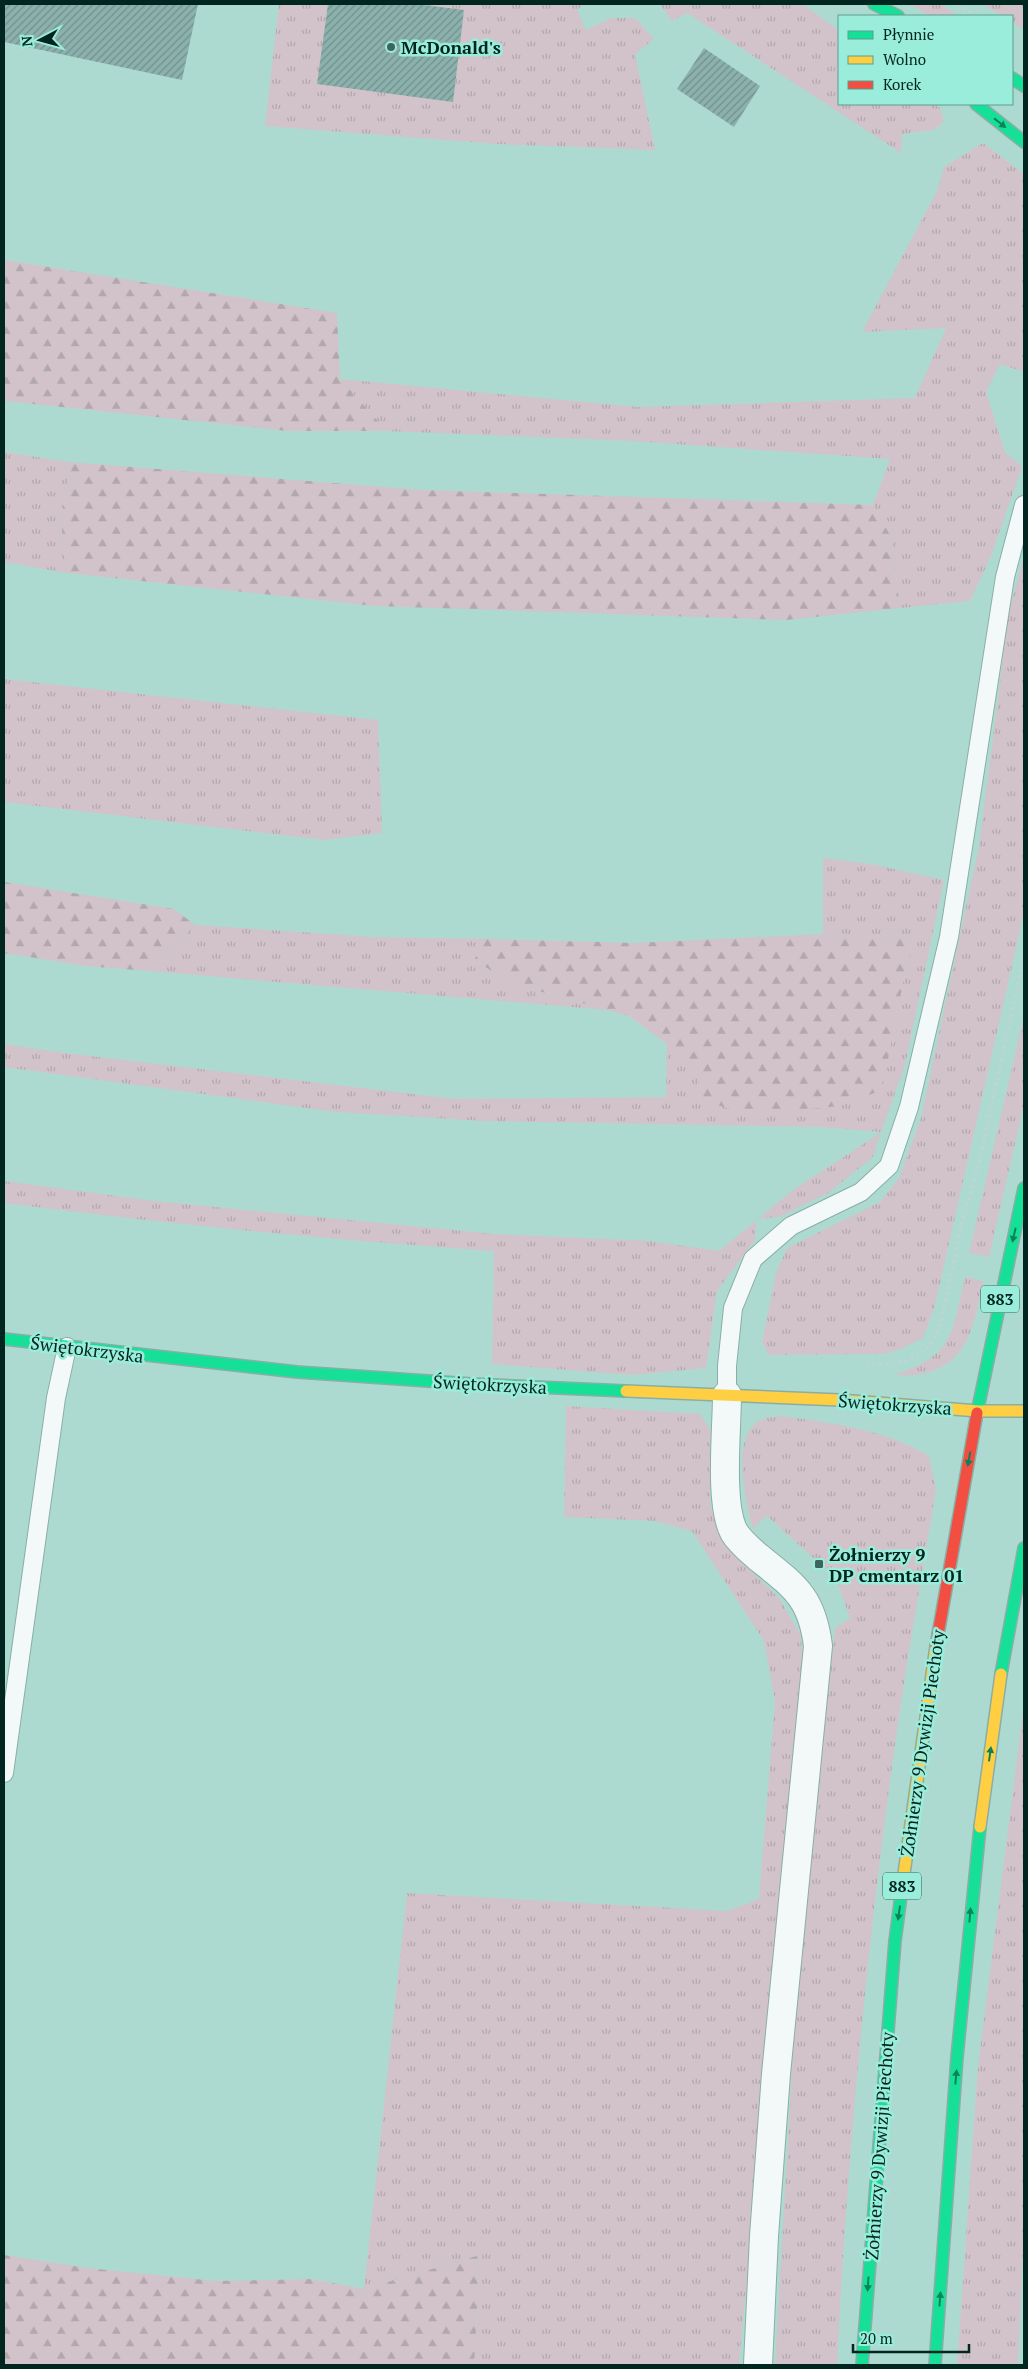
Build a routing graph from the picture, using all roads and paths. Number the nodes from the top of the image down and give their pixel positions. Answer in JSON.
{"nodes":[{"id":1,"x":875,"y":4,"type":"edge"},
{"id":2,"x":958,"y":4,"type":"edge"},
{"id":3,"x":885,"y":15,"type":"edge"},
{"id":4,"x":896,"y":15,"type":"edge"},
{"id":5,"x":974,"y":15,"type":"edge"},
{"id":6,"x":1013,"y":79,"type":"edge"},
{"id":7,"x":1024,"y":86,"type":"edge"},
{"id":8,"x":977,"y":105,"type":"edge"},
{"id":9,"x":1024,"y":142,"type":"edge"},
{"id":10,"x":1024,"y":505,"type":"edge"},
{"id":11,"x":1024,"y":955,"type":"edge"},
{"id":12,"x":1024,"y":1188,"type":"edge"},
{"id":13,"x":4,"y":1339,"type":"edge"},
{"id":14,"x":67,"y":1347,"type":"junction"},
{"id":15,"x":859,"y":1365,"type":"dead end"},
{"id":16,"x":727,"y":1395,"type":"junction"},
{"id":17,"x":978,"y":1411,"type":"junction"},
{"id":18,"x":1024,"y":1411,"type":"edge"},
{"id":19,"x":1024,"y":1548,"type":"edge"},
{"id":20,"x":4,"y":1773,"type":"edge"},
{"id":21,"x":758,"y":2365,"type":"edge"},
{"id":22,"x":862,"y":2365,"type":"edge"},
{"id":23,"x":935,"y":2365,"type":"edge"}],
"edges":[{"from":1,"to":3,"type":"main road"},
{"from":1,"to":4,"type":"main road"},
{"from":2,"to":5,"type":"path"},
{"from":6,"to":7,"type":"main road"},
{"from":8,"to":9,"type":"main road","one_way":true},
{"from":10,"to":16,"type":"lane"},
{"from":11,"to":15,"type":"path"},
{"from":12,"to":17,"type":"main road","name":"Żołnierzy 9 Dywizji Piechoty","number":"883","one_way":true},
{"from":13,"to":14,"type":"main road","name":"Świętokrzyska"},
{"from":14,"to":16,"type":"main road","name":"Świętokrzyska"},
{"from":14,"to":20,"type":"lane"},
{"from":16,"to":17,"type":"main road","name":"Świętokrzyska"},
{"from":16,"to":21,"type":"street"},
{"from":17,"to":18,"type":"main road","name":"Świętokrzyska"},
{"from":17,"to":22,"type":"main road","name":"Żołnierzy 9 Dywizji Piechoty","number":"883","one_way":true},
{"from":23,"to":19,"type":"main road","one_way":true}]}
